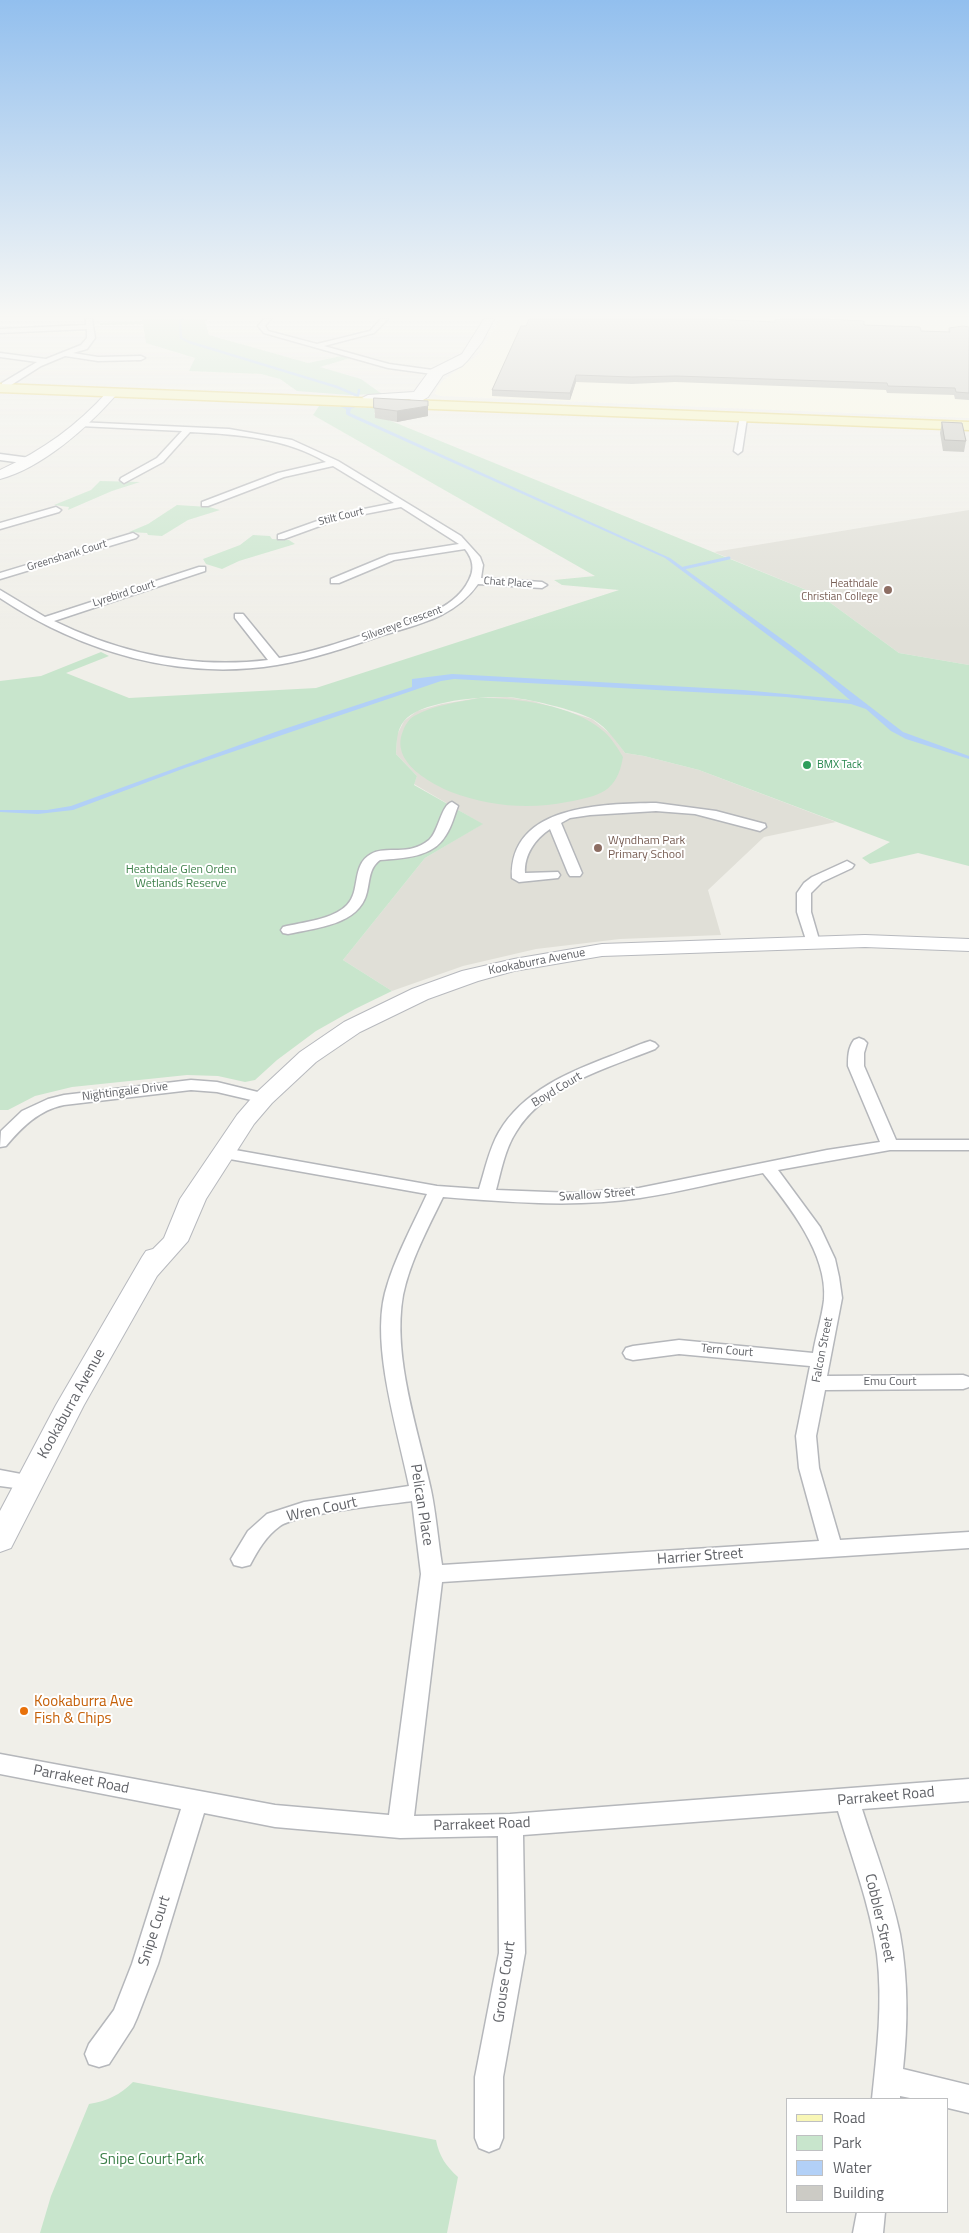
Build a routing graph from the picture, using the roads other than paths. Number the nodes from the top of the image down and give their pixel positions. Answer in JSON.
{"nodes":[{"id":1,"x":743,"y":423,"type":"edge"},
{"id":2,"x":912,"y":423,"type":"edge"},
{"id":3,"x":80,"y":424,"type":"joint"},
{"id":4,"x":969,"y":426,"type":"edge"},
{"id":5,"x":188,"y":429,"type":"junction"},
{"id":6,"x":738,"y":451,"type":"dead end"},
{"id":7,"x":0,"y":457,"type":"edge"},
{"id":8,"x":30,"y":461,"type":"junction"},
{"id":9,"x":335,"y":464,"type":"junction"},
{"id":10,"x":0,"y":475,"type":"edge"},
{"id":11,"x":124,"y":480,"type":"dead end"},
{"id":12,"x":206,"y":504,"type":"dead end"},
{"id":13,"x":403,"y":504,"type":"junction"},
{"id":14,"x":56,"y":510,"type":"dead end"},
{"id":15,"x":0,"y":526,"type":"edge"},
{"id":16,"x":134,"y":536,"type":"dead end"},
{"id":17,"x":281,"y":537,"type":"dead end"},
{"id":18,"x":467,"y":546,"type":"junction"},
{"id":19,"x":202,"y":569,"type":"dead end"},
{"id":20,"x":0,"y":576,"type":"edge"},
{"id":21,"x":335,"y":581,"type":"dead end"},
{"id":22,"x":474,"y":581,"type":"junction"},
{"id":23,"x":542,"y":585,"type":"dead end"},
{"id":24,"x":0,"y":593,"type":"edge"},
{"id":25,"x":239,"y":616,"type":"dead end"},
{"id":26,"x":45,"y":620,"type":"junction"},
{"id":27,"x":276,"y":662,"type":"junction"},
{"id":28,"x":452,"y":806,"type":"dead end"},
{"id":29,"x":556,"y":820,"type":"junction"},
{"id":30,"x":760,"y":827,"type":"dead end"},
{"id":31,"x":847,"y":865,"type":"dead end"},
{"id":32,"x":575,"y":873,"type":"dead end"},
{"id":33,"x":553,"y":875,"type":"dead end"},
{"id":34,"x":288,"y":930,"type":"dead end"},
{"id":35,"x":813,"y":943,"type":"junction"},
{"id":36,"x":969,"y":945,"type":"edge"},
{"id":37,"x":859,"y":1043,"type":"dead end"},
{"id":38,"x":650,"y":1046,"type":"dead end"},
{"id":39,"x":264,"y":1098,"type":"junction"},
{"id":40,"x":0,"y":1142,"type":"edge"},
{"id":41,"x":969,"y":1144,"type":"edge"},
{"id":42,"x":890,"y":1145,"type":"junction"},
{"id":43,"x":224,"y":1153,"type":"junction"},
{"id":44,"x":767,"y":1167,"type":"junction"},
{"id":45,"x":437,"y":1191,"type":"junction"},
{"id":46,"x":486,"y":1196,"type":"junction"},
{"id":47,"x":633,"y":1353,"type":"dead end"},
{"id":48,"x":821,"y":1360,"type":"junction"},
{"id":49,"x":963,"y":1382,"type":"dead end"},
{"id":50,"x":816,"y":1383,"type":"junction"},
{"id":51,"x":0,"y":1478,"type":"edge"},
{"id":52,"x":30,"y":1482,"type":"junction"},
{"id":53,"x":420,"y":1492,"type":"junction"},
{"id":54,"x":0,"y":1540,"type":"edge"},
{"id":55,"x":969,"y":1540,"type":"edge"},
{"id":56,"x":832,"y":1548,"type":"junction"},
{"id":57,"x":242,"y":1559,"type":"dead end"},
{"id":58,"x":432,"y":1574,"type":"junction"},
{"id":59,"x":0,"y":1764,"type":"edge"},
{"id":60,"x":969,"y":1790,"type":"edge"},
{"id":61,"x":847,"y":1800,"type":"junction"},
{"id":62,"x":195,"y":1802,"type":"junction"},
{"id":63,"x":510,"y":1825,"type":"junction"},
{"id":64,"x":400,"y":1827,"type":"junction"},
{"id":65,"x":99,"y":2054,"type":"dead end"},
{"id":66,"x":888,"y":2089,"type":"edge"},
{"id":67,"x":969,"y":2098,"type":"edge"},
{"id":68,"x":489,"y":2138,"type":"dead end"},
{"id":69,"x":871,"y":2213,"type":"edge"},
{"id":70,"x":868,"y":2233,"type":"edge"}],
"edges":[{"from":1,"to":6,"type":"street"},
{"from":2,"to":4,"type":"main road"},
{"from":3,"to":5,"type":"street"},
{"from":3,"to":8,"type":"street"},
{"from":5,"to":9,"type":"street"},
{"from":5,"to":11,"type":"street"},
{"from":7,"to":8,"type":"street"},
{"from":8,"to":10,"type":"street"},
{"from":9,"to":12,"type":"street"},
{"from":9,"to":13,"type":"street"},
{"from":13,"to":17,"type":"street","name":"Stilt Court"},
{"from":13,"to":18,"type":"street"},
{"from":14,"to":15,"type":"street"},
{"from":16,"to":20,"type":"street","name":"Greenshank Court"},
{"from":18,"to":21,"type":"street"},
{"from":18,"to":22,"type":"street"},
{"from":19,"to":26,"type":"street","name":"Lyrebird Court"},
{"from":22,"to":23,"type":"street","name":"Chat Place"},
{"from":22,"to":27,"type":"street","name":"Silvereye Crescent"},
{"from":24,"to":26,"type":"street","name":"Silvereye Crescent"},
{"from":25,"to":27,"type":"street"},
{"from":26,"to":27,"type":"street","name":"Silvereye Crescent"},
{"from":28,"to":34,"type":"street"},
{"from":29,"to":30,"type":"street"},
{"from":29,"to":32,"type":"street"},
{"from":29,"to":33,"type":"street"},
{"from":31,"to":35,"type":"street"},
{"from":35,"to":36,"type":"street","name":"Kookaburra Avenue"},
{"from":35,"to":39,"type":"street","name":"Kookaburra Avenue"},
{"from":37,"to":42,"type":"street"},
{"from":38,"to":46,"type":"street","name":"Boyd Court"},
{"from":39,"to":40,"type":"street","name":"Nightingale Drive"},
{"from":39,"to":43,"type":"street","name":"Kookaburra Avenue"},
{"from":41,"to":42,"type":"street","name":"Swallow Street"},
{"from":42,"to":44,"type":"street","name":"Swallow Street"},
{"from":43,"to":45,"type":"street","name":"Swallow Street"},
{"from":43,"to":52,"type":"street","name":"Kookaburra Avenue"},
{"from":44,"to":46,"type":"street","name":"Swallow Street"},
{"from":44,"to":48,"type":"street","name":"Falcon Street"},
{"from":45,"to":46,"type":"street","name":"Swallow Street"},
{"from":45,"to":53,"type":"street","name":"Pelican Place"},
{"from":47,"to":48,"type":"street","name":"Tern Court"},
{"from":48,"to":50,"type":"street","name":"Falcon Street"},
{"from":49,"to":50,"type":"street","name":"Emu Court"},
{"from":50,"to":56,"type":"street","name":"Falcon Street"},
{"from":51,"to":52,"type":"street"},
{"from":52,"to":54,"type":"street","name":"Kookaburra Avenue"},
{"from":53,"to":57,"type":"street","name":"Wren Court"},
{"from":53,"to":58,"type":"street","name":"Pelican Place"},
{"from":55,"to":56,"type":"street","name":"Harrier Street"},
{"from":56,"to":58,"type":"street","name":"Harrier Street"},
{"from":58,"to":64,"type":"street","name":"Pelican Place"},
{"from":59,"to":62,"type":"street","name":"Parrakeet Road"},
{"from":60,"to":61,"type":"street","name":"Parrakeet Road"},
{"from":61,"to":63,"type":"street","name":"Parrakeet Road"},
{"from":61,"to":66,"type":"street","name":"Cobbler Street"},
{"from":62,"to":64,"type":"street","name":"Parrakeet Road"},
{"from":62,"to":65,"type":"street","name":"Snipe Court"},
{"from":63,"to":64,"type":"street","name":"Parrakeet Road"},
{"from":63,"to":68,"type":"street","name":"Grouse Court"},
{"from":66,"to":67,"type":"street"},
{"from":69,"to":70,"type":"street"}]}
